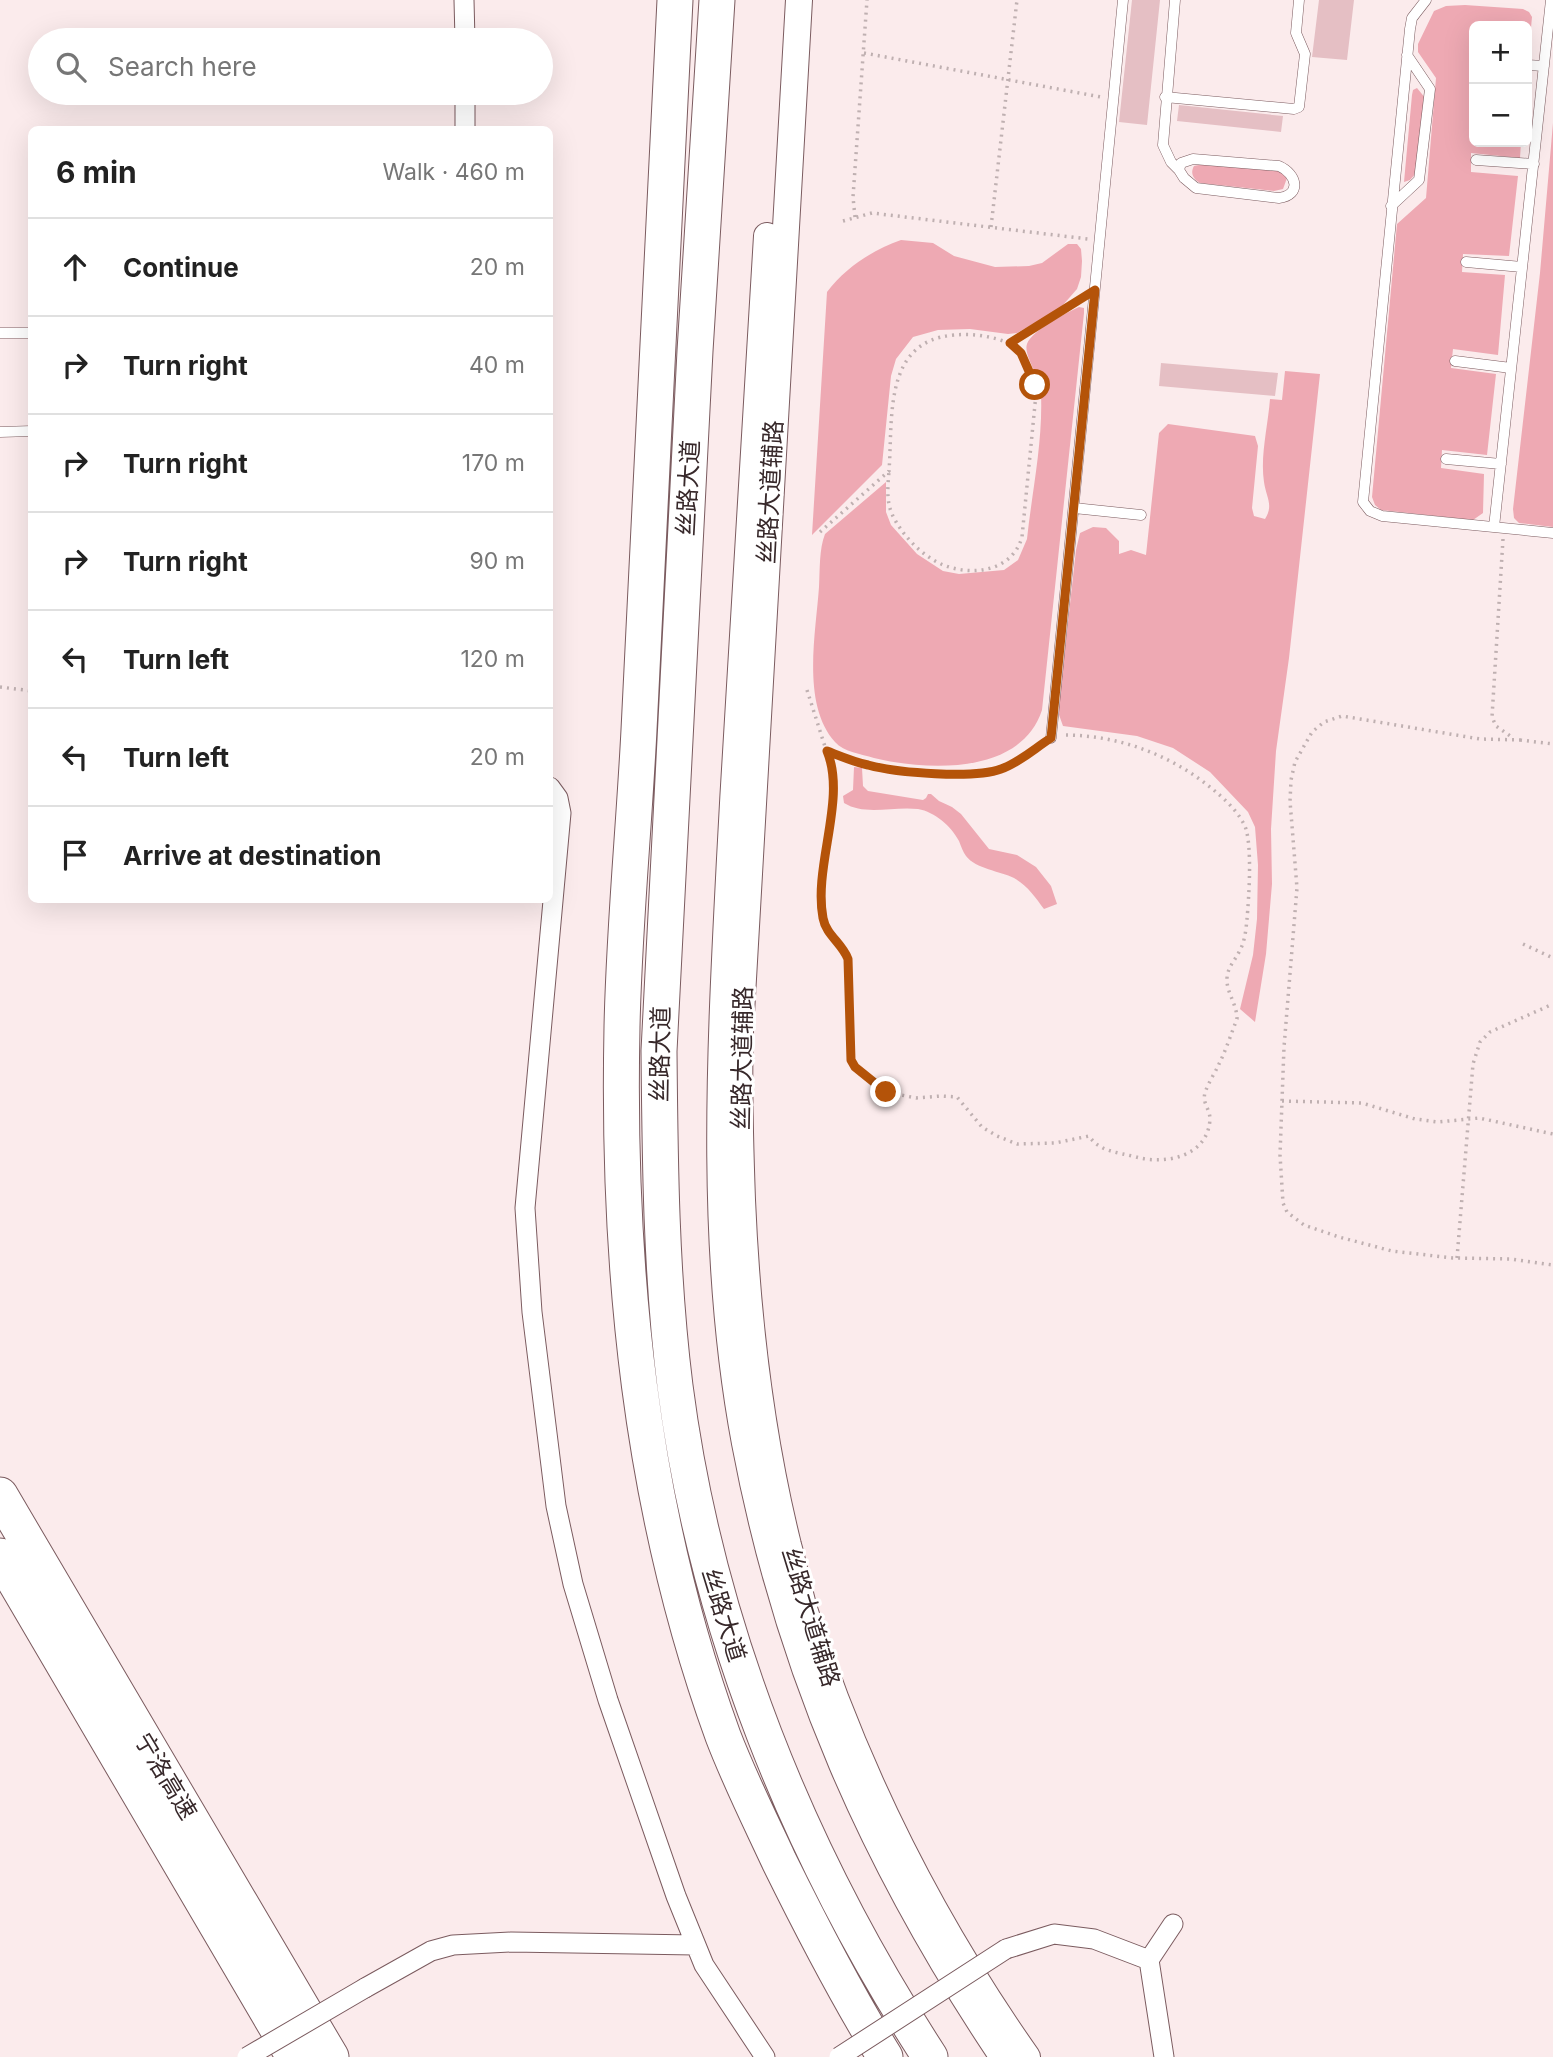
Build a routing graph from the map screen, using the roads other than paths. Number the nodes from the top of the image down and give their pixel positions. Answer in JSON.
{"nodes":[{"id":1,"x":464,"y":0,"type":"edge"},
{"id":2,"x":675,"y":0,"type":"edge"},
{"id":3,"x":717,"y":0,"type":"edge"},
{"id":4,"x":781,"y":0,"type":"edge"},
{"id":5,"x":799,"y":0,"type":"edge"},
{"id":6,"x":1123,"y":0,"type":"edge"},
{"id":7,"x":1175,"y":0,"type":"edge"},
{"id":8,"x":1299,"y":0,"type":"edge"},
{"id":9,"x":1426,"y":0,"type":"edge"},
{"id":10,"x":1551,"y":0,"type":"edge"},
{"id":11,"x":465,"y":28,"type":"edge"},
{"id":12,"x":1407,"y":55,"type":"junction"},
{"id":13,"x":1532,"y":65,"type":"edge"},
{"id":14,"x":1544,"y":66,"type":"junction"},
{"id":15,"x":1166,"y":97,"type":"junction"},
{"id":16,"x":465,"y":105,"type":"edge"},
{"id":17,"x":465,"y":126,"type":"edge"},
{"id":18,"x":1476,"y":160,"type":"dead end"},
{"id":19,"x":1534,"y":164,"type":"junction"},
{"id":20,"x":1179,"y":170,"type":"junction"},
{"id":21,"x":1391,"y":206,"type":"junction"},
{"id":22,"x":1466,"y":262,"type":"dead end"},
{"id":23,"x":1522,"y":267,"type":"junction"},
{"id":24,"x":0,"y":333,"type":"edge"},
{"id":25,"x":28,"y":333,"type":"edge"},
{"id":26,"x":1455,"y":361,"type":"dead end"},
{"id":27,"x":1511,"y":369,"type":"junction"},
{"id":28,"x":28,"y":431,"type":"edge"},
{"id":29,"x":0,"y":432,"type":"edge"},
{"id":30,"x":1446,"y":459,"type":"dead end"},
{"id":31,"x":1501,"y":464,"type":"junction"},
{"id":32,"x":1074,"y":508,"type":"junction"},
{"id":33,"x":1141,"y":515,"type":"dead end"},
{"id":34,"x":1499,"y":528,"type":"junction"},
{"id":35,"x":1553,"y":533,"type":"edge"},
{"id":36,"x":1051,"y":738,"type":"road end"},
{"id":37,"x":553,"y":791,"type":"edge"},
{"id":38,"x":0,"y":1495,"type":"edge"},
{"id":39,"x":0,"y":1556,"type":"edge"},
{"id":40,"x":1173,"y":1924,"type":"dead end"},
{"id":41,"x":695,"y":1945,"type":"junction"},
{"id":42,"x":1149,"y":1960,"type":"junction"},
{"id":43,"x":247,"y":2057,"type":"edge"},
{"id":44,"x":295,"y":2057,"type":"edge"},
{"id":45,"x":331,"y":2057,"type":"edge"},
{"id":46,"x":765,"y":2057,"type":"edge"},
{"id":47,"x":839,"y":2057,"type":"edge"},
{"id":48,"x":885,"y":2057,"type":"edge"},
{"id":49,"x":930,"y":2057,"type":"edge"},
{"id":50,"x":1003,"y":2057,"type":"edge"},
{"id":51,"x":1027,"y":2057,"type":"edge"},
{"id":52,"x":1164,"y":2057,"type":"edge"}],
"edges":[{"from":1,"to":11,"type":"street"},
{"from":2,"to":48,"type":"highway","name":"丝路大道"},
{"from":3,"to":49,"type":"highway","name":"丝路大道"},
{"from":4,"to":50,"type":"main road","name":"丝路大道辅路"},
{"from":5,"to":51,"type":"main road","name":"丝路大道辅路"},
{"from":6,"to":32,"type":"lane"},
{"from":7,"to":15,"type":"lane"},
{"from":8,"to":15,"type":"lane"},
{"from":9,"to":12,"type":"lane"},
{"from":10,"to":14,"type":"lane"},
{"from":12,"to":21,"type":"lane"},
{"from":12,"to":21,"type":"lane"},
{"from":13,"to":14,"type":"lane"},
{"from":14,"to":19,"type":"lane"},
{"from":15,"to":20,"type":"lane"},
{"from":16,"to":17,"type":"street"},
{"from":18,"to":19,"type":"lane"},
{"from":19,"to":23,"type":"lane"},
{"from":20,"to":20,"type":"lane"},
{"from":21,"to":34,"type":"lane"},
{"from":22,"to":23,"type":"lane"},
{"from":23,"to":27,"type":"lane"},
{"from":24,"to":25,"type":"lane"},
{"from":26,"to":27,"type":"lane"},
{"from":27,"to":31,"type":"lane"},
{"from":28,"to":29,"type":"lane"},
{"from":30,"to":31,"type":"lane"},
{"from":31,"to":34,"type":"lane"},
{"from":32,"to":33,"type":"lane"},
{"from":32,"to":36,"type":"lane"},
{"from":34,"to":35,"type":"lane"},
{"from":37,"to":41,"type":"street"},
{"from":38,"to":45,"type":"highway","name":"宁洛高速"},
{"from":39,"to":44,"type":"highway","name":"宁洛高速"},
{"from":40,"to":42,"type":"street"},
{"from":41,"to":43,"type":"street","bridge":true},
{"from":41,"to":46,"type":"street"},
{"from":42,"to":47,"type":"street","bridge":true},
{"from":42,"to":52,"type":"street"}]}
